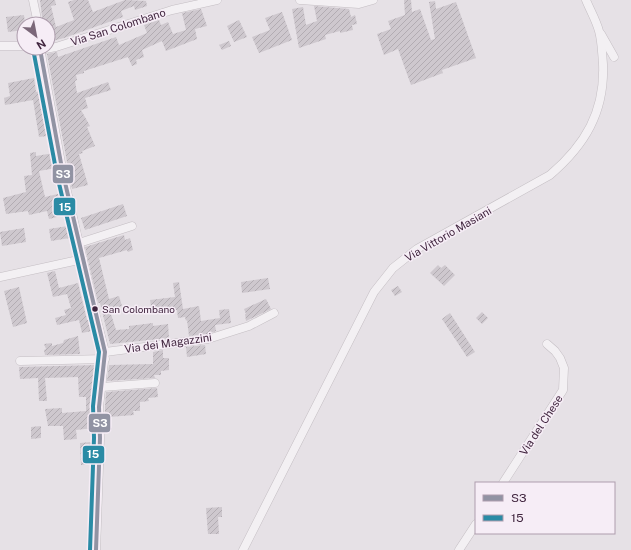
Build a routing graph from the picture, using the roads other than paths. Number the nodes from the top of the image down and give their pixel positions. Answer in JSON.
{"nodes":[{"id":1,"x":33,"y":0,"type":"edge"},
{"id":2,"x":217,"y":0,"type":"edge"},
{"id":3,"x":300,"y":0,"type":"edge"},
{"id":4,"x":373,"y":0,"type":"edge"},
{"id":5,"x":586,"y":0,"type":"edge"},
{"id":6,"x":36,"y":16,"type":"edge"},
{"id":7,"x":599,"y":30,"type":"junction"},
{"id":8,"x":0,"y":46,"type":"edge"},
{"id":9,"x":16,"y":46,"type":"edge"},
{"id":10,"x":56,"y":47,"type":"edge"},
{"id":11,"x":40,"y":56,"type":"edge"},
{"id":12,"x":614,"y":57,"type":"dead end"},
{"id":13,"x":132,"y":226,"type":"dead end"},
{"id":14,"x":79,"y":243,"type":"junction"},
{"id":15,"x":83,"y":259,"type":"junction"},
{"id":16,"x":0,"y":277,"type":"edge"},
{"id":17,"x":274,"y":313,"type":"dead end"},
{"id":18,"x":547,"y":344,"type":"dead end"},
{"id":19,"x":105,"y":355,"type":"junction"},
{"id":20,"x":20,"y":361,"type":"dead end"},
{"id":21,"x":155,"y":383,"type":"dead end"},
{"id":22,"x":102,"y":387,"type":"junction"},
{"id":23,"x":504,"y":482,"type":"edge"},
{"id":24,"x":475,"y":526,"type":"edge"},
{"id":25,"x":96,"y":550,"type":"edge"},
{"id":26,"x":244,"y":550,"type":"edge"},
{"id":27,"x":459,"y":550,"type":"edge"}],
"edges":[{"from":1,"to":6,"type":"street"},
{"from":2,"to":10,"type":"street","name":"Via San Colombano"},
{"from":3,"to":4,"type":"street"},
{"from":5,"to":7,"type":"street","name":"Via Vittorio Masiani"},
{"from":7,"to":12,"type":"street"},
{"from":7,"to":26,"type":"street","name":"Via Vittorio Masiani"},
{"from":8,"to":9,"type":"street"},
{"from":11,"to":14,"type":"street","name":"Via San Colombano"},
{"from":13,"to":14,"type":"street"},
{"from":14,"to":15,"type":"street","name":"Via San Colombano"},
{"from":15,"to":16,"type":"street"},
{"from":15,"to":19,"type":"street","name":"Via San Colombano"},
{"from":17,"to":19,"type":"street","name":"Via dei Magazzini"},
{"from":18,"to":23,"type":"street","name":"Via del Chese"},
{"from":19,"to":20,"type":"street","name":"Via dei Magazzini"},
{"from":19,"to":22,"type":"street","name":"Via San Colombano"},
{"from":21,"to":22,"type":"street"},
{"from":22,"to":25,"type":"street","name":"Via San Colombano"},
{"from":24,"to":27,"type":"street"}]}
